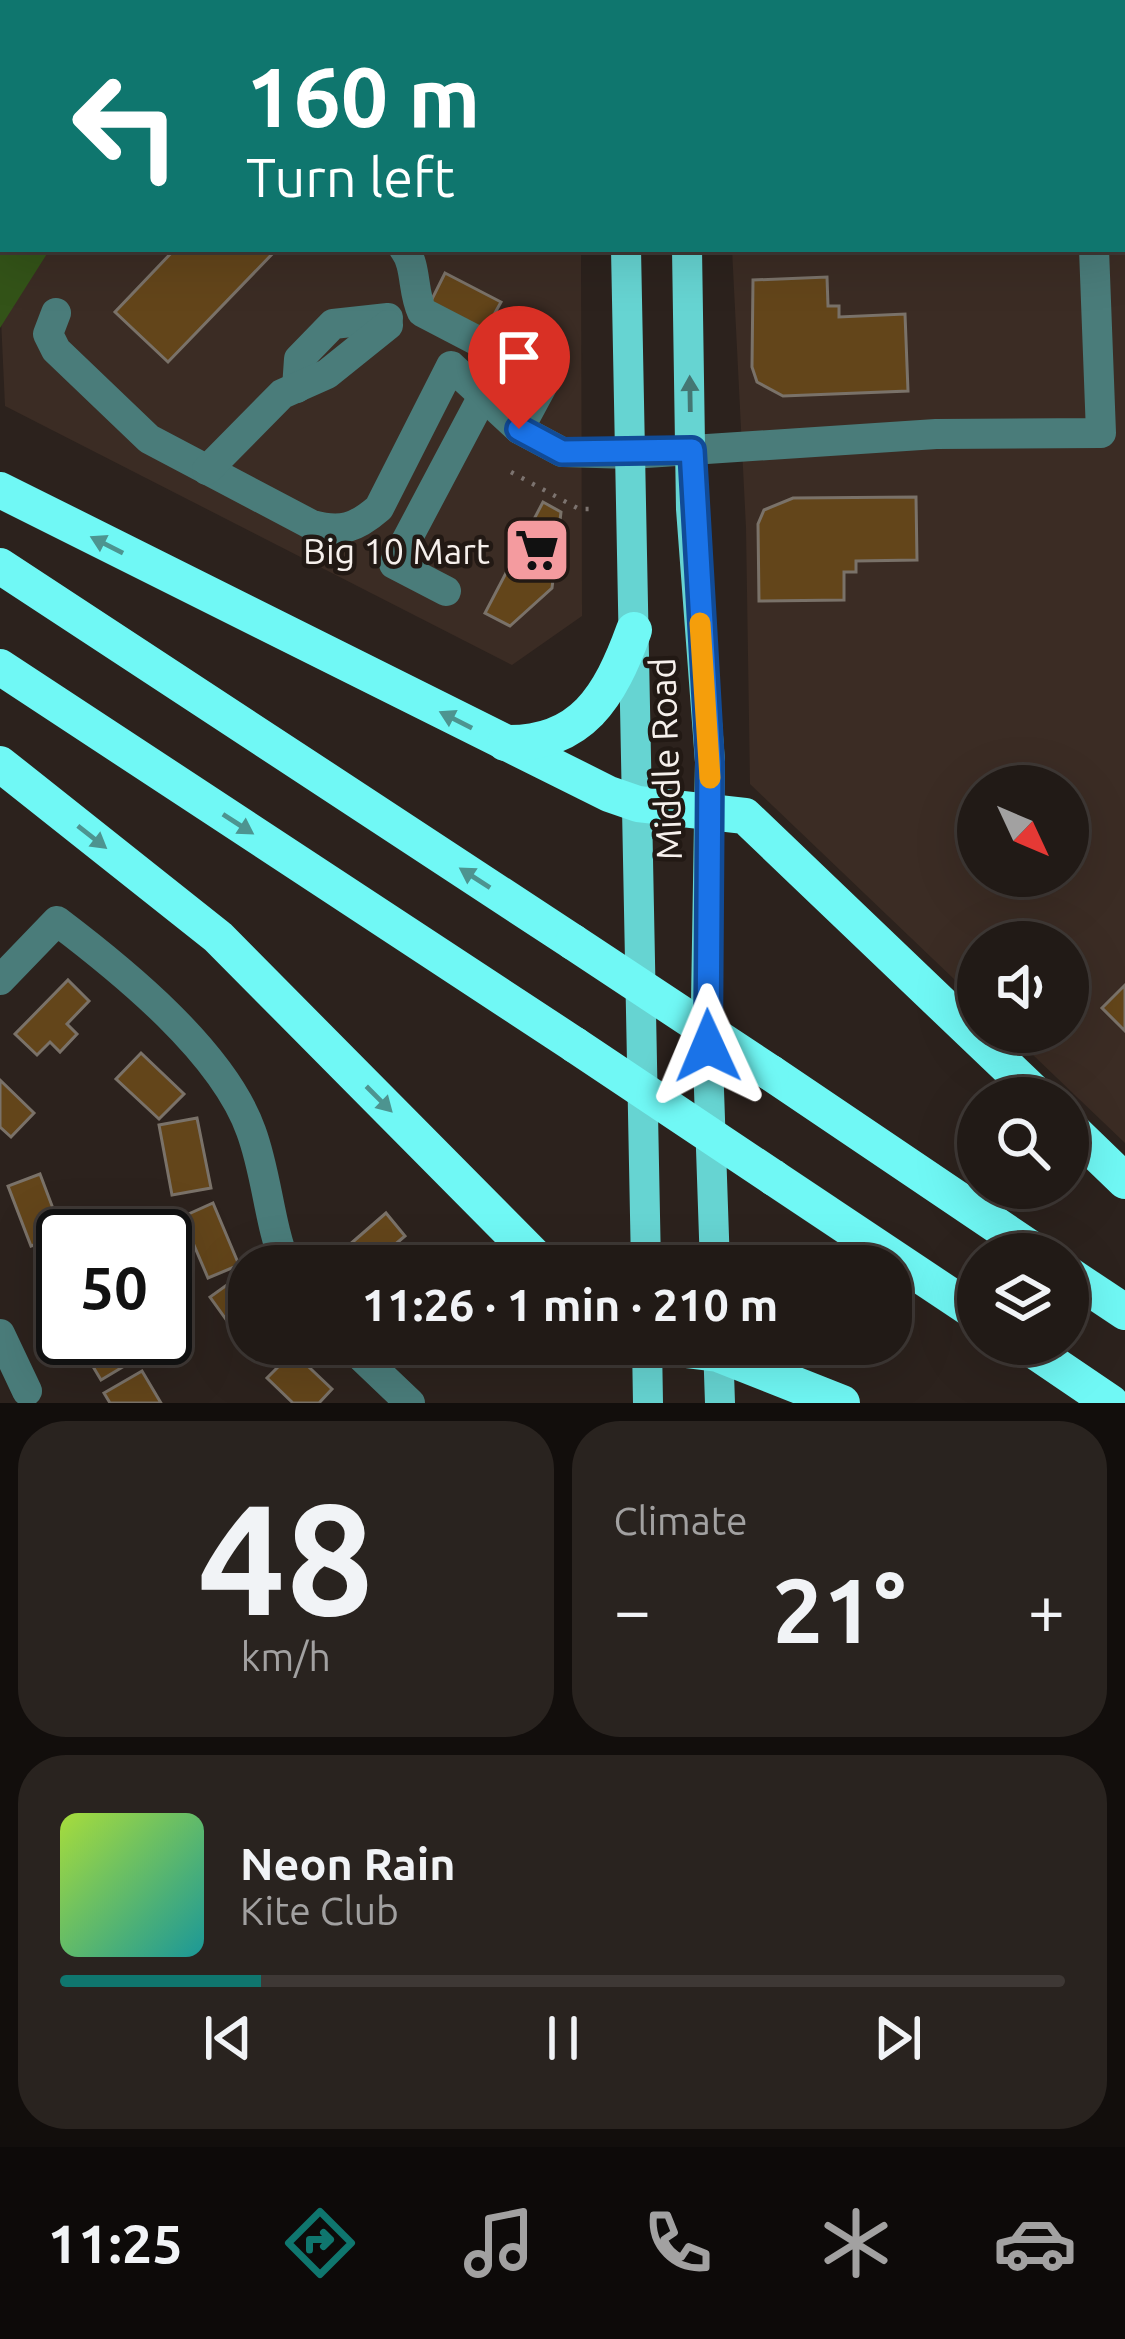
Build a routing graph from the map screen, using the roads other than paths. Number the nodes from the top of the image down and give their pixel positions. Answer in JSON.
{"nodes":[{"id":1,"x":406,"y":252,"type":"edge"},
{"id":2,"x":626,"y":252,"type":"edge"},
{"id":3,"x":687,"y":252,"type":"edge"},
{"id":4,"x":1094,"y":252,"type":"edge"},
{"id":5,"x":56,"y":313,"type":"dead end"},
{"id":6,"x":388,"y":321,"type":"dead end"},
{"id":7,"x":482,"y":396,"type":"junction"},
{"id":8,"x":519,"y":429,"type":"junction"},
{"id":9,"x":692,"y":450,"type":"junction"},
{"id":10,"x":631,"y":454,"type":"junction"},
{"id":11,"x":208,"y":470,"type":"junction"},
{"id":12,"x":388,"y":489,"type":"junction"},
{"id":13,"x":0,"y":490,"type":"edge"},
{"id":14,"x":423,"y":509,"type":"junction"},
{"id":15,"x":0,"y":566,"type":"edge"},
{"id":16,"x":446,"y":591,"type":"dead end"},
{"id":17,"x":634,"y":630,"type":"junction"},
{"id":18,"x":0,"y":667,"type":"edge"},
{"id":19,"x":500,"y":742,"type":"junction"},
{"id":20,"x":0,"y":764,"type":"edge"},
{"id":21,"x":638,"y":804,"type":"junction"},
{"id":22,"x":709,"y":812,"type":"junction"},
{"id":23,"x":0,"y":980,"type":"edge"},
{"id":24,"x":1018,"y":1077,"type":"edge"},
{"id":25,"x":1089,"y":1146,"type":"edge"},
{"id":26,"x":1125,"y":1181,"type":"edge"},
{"id":27,"x":1008,"y":1233,"type":"edge"},
{"id":28,"x":280,"y":1245,"type":"edge"},
{"id":29,"x":523,"y":1245,"type":"edge"},
{"id":30,"x":646,"y":1245,"type":"edge"},
{"id":31,"x":715,"y":1245,"type":"edge"},
{"id":32,"x":1089,"y":1288,"type":"edge"},
{"id":33,"x":957,"y":1300,"type":"edge"},
{"id":34,"x":1125,"y":1312,"type":"edge"},
{"id":35,"x":0,"y":1334,"type":"edge"},
{"id":36,"x":370,"y":1365,"type":"edge"},
{"id":37,"x":645,"y":1365,"type":"edge"},
{"id":38,"x":719,"y":1365,"type":"edge"},
{"id":39,"x":755,"y":1365,"type":"edge"},
{"id":40,"x":1055,"y":1365,"type":"edge"},
{"id":41,"x":26,"y":1399,"type":"edge"},
{"id":42,"x":410,"y":1403,"type":"edge"},
{"id":43,"x":648,"y":1403,"type":"edge"},
{"id":44,"x":720,"y":1403,"type":"edge"},
{"id":45,"x":842,"y":1403,"type":"edge"},
{"id":46,"x":1111,"y":1403,"type":"edge"}],
"edges":[{"from":1,"to":8,"type":"street"},
{"from":2,"to":10,"type":"main road","name":"Middle Road"},
{"from":9,"to":3,"type":"main road","name":"Middle Road","one_way":true},
{"from":4,"to":9,"type":"street"},
{"from":5,"to":11,"type":"street"},
{"from":6,"to":11,"type":"street"},
{"from":7,"to":8,"type":"street"},
{"from":7,"to":12,"type":"street"},
{"from":7,"to":14,"type":"street"},
{"from":8,"to":10,"type":"street"},
{"from":9,"to":10,"type":"street"},
{"from":9,"to":22,"type":"main road","name":"Middle Road"},
{"from":10,"to":17,"type":"main road","name":"Middle Road"},
{"from":11,"to":12,"type":"street"},
{"from":12,"to":14,"type":"street"},
{"from":19,"to":13,"type":"highway","one_way":true},
{"from":14,"to":16,"type":"street"},
{"from":27,"to":15,"type":"highway","one_way":true,"bridge":true},
{"from":17,"to":19,"type":"highway"},
{"from":17,"to":21,"type":"main road","name":"Middle Road"},
{"from":18,"to":33,"type":"highway","one_way":true,"bridge":true},
{"from":19,"to":21,"type":"highway"},
{"from":20,"to":29,"type":"highway","one_way":true},
{"from":21,"to":22,"type":"highway"},
{"from":21,"to":30,"type":"main road","name":"Middle Road"},
{"from":22,"to":24,"type":"highway"},
{"from":22,"to":31,"type":"main road","name":"Middle Road"},
{"from":23,"to":28,"type":"street"},
{"from":25,"to":26,"type":"highway"},
{"from":32,"to":34,"type":"highway"},
{"from":35,"to":41,"type":"street"},
{"from":36,"to":42,"type":"street"},
{"from":37,"to":43,"type":"main road"},
{"from":38,"to":44,"type":"main road"},
{"from":39,"to":45,"type":"highway"},
{"from":40,"to":46,"type":"highway"}]}
